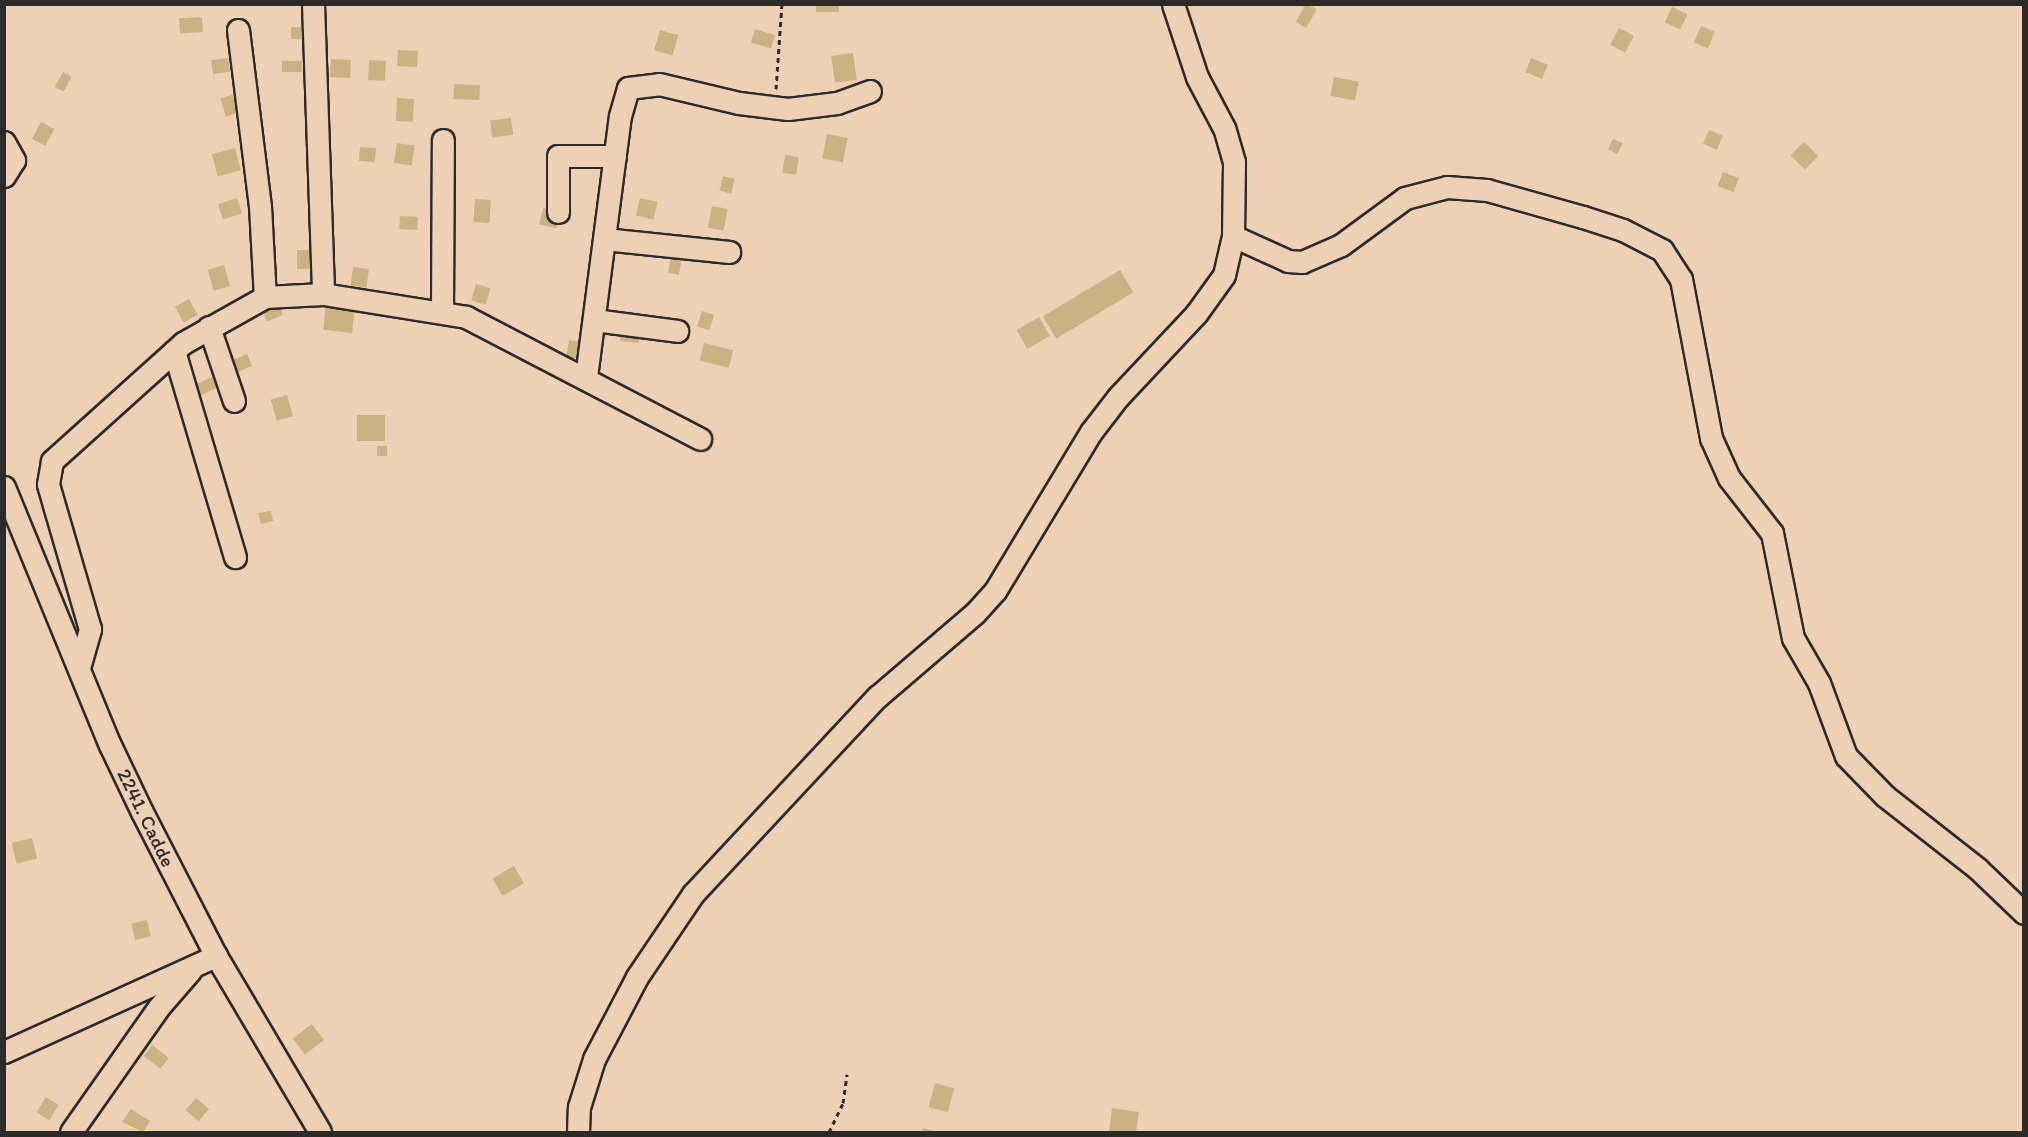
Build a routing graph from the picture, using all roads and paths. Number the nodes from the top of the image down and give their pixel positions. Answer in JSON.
{"nodes":[{"id":1,"x":313,"y":4,"type":"edge"},
{"id":2,"x":782,"y":4,"type":"edge"},
{"id":3,"x":1173,"y":4,"type":"edge"},
{"id":4,"x":238,"y":30,"type":"dead end"},
{"id":5,"x":870,"y":91,"type":"dead end"},
{"id":6,"x":772,"y":108,"type":"junction"},
{"id":7,"x":443,"y":140,"type":"dead end"},
{"id":8,"x":4,"y":142,"type":"edge"},
{"id":9,"x":615,"y":156,"type":"junction"},
{"id":10,"x":4,"y":176,"type":"edge"},
{"id":11,"x":558,"y":212,"type":"dead end"},
{"id":12,"x":1233,"y":236,"type":"junction"},
{"id":13,"x":604,"y":239,"type":"junction"},
{"id":14,"x":729,"y":252,"type":"dead end"},
{"id":15,"x":323,"y":294,"type":"junction"},
{"id":16,"x":265,"y":297,"type":"junction"},
{"id":17,"x":442,"y":311,"type":"junction"},
{"id":18,"x":594,"y":320,"type":"junction"},
{"id":19,"x":209,"y":327,"type":"junction"},
{"id":20,"x":677,"y":331,"type":"dead end"},
{"id":21,"x":174,"y":351,"type":"junction"},
{"id":22,"x":586,"y":377,"type":"junction"},
{"id":23,"x":234,"y":401,"type":"dead end"},
{"id":24,"x":700,"y":439,"type":"dead end"},
{"id":25,"x":4,"y":487,"type":"edge"},
{"id":26,"x":235,"y":557,"type":"dead end"},
{"id":27,"x":79,"y":668,"type":"junction"},
{"id":28,"x":2024,"y":912,"type":"edge"},
{"id":29,"x":216,"y":956,"type":"junction"},
{"id":30,"x":194,"y":966,"type":"junction"},
{"id":31,"x":4,"y":1052,"type":"edge"},
{"id":32,"x":848,"y":1074,"type":"dead end"},
{"id":33,"x":71,"y":1132,"type":"edge"},
{"id":34,"x":320,"y":1132,"type":"edge"},
{"id":35,"x":578,"y":1132,"type":"edge"},
{"id":36,"x":829,"y":1132,"type":"edge"}],
"edges":[{"from":1,"to":15,"type":"street"},
{"from":2,"to":6,"type":"path"},
{"from":3,"to":12,"type":"street"},
{"from":4,"to":16,"type":"street"},
{"from":5,"to":6,"type":"street"},
{"from":6,"to":9,"type":"street"},
{"from":7,"to":17,"type":"street"},
{"from":8,"to":10,"type":"street"},
{"from":9,"to":11,"type":"street"},
{"from":9,"to":13,"type":"street"},
{"from":12,"to":28,"type":"street"},
{"from":12,"to":35,"type":"street"},
{"from":13,"to":14,"type":"street"},
{"from":13,"to":18,"type":"street"},
{"from":15,"to":16,"type":"street"},
{"from":15,"to":17,"type":"street"},
{"from":16,"to":19,"type":"street"},
{"from":17,"to":22,"type":"street"},
{"from":18,"to":20,"type":"street"},
{"from":18,"to":22,"type":"street"},
{"from":19,"to":21,"type":"street"},
{"from":19,"to":23,"type":"street"},
{"from":21,"to":26,"type":"street"},
{"from":21,"to":27,"type":"street"},
{"from":22,"to":24,"type":"street"},
{"from":25,"to":27,"type":"street","name":"2241. Cadde"},
{"from":27,"to":29,"type":"street","name":"2241. Cadde"},
{"from":29,"to":30,"type":"street"},
{"from":29,"to":34,"type":"street","name":"2241. Cadde"},
{"from":30,"to":31,"type":"street"},
{"from":30,"to":33,"type":"street"},
{"from":32,"to":36,"type":"path"}]}
